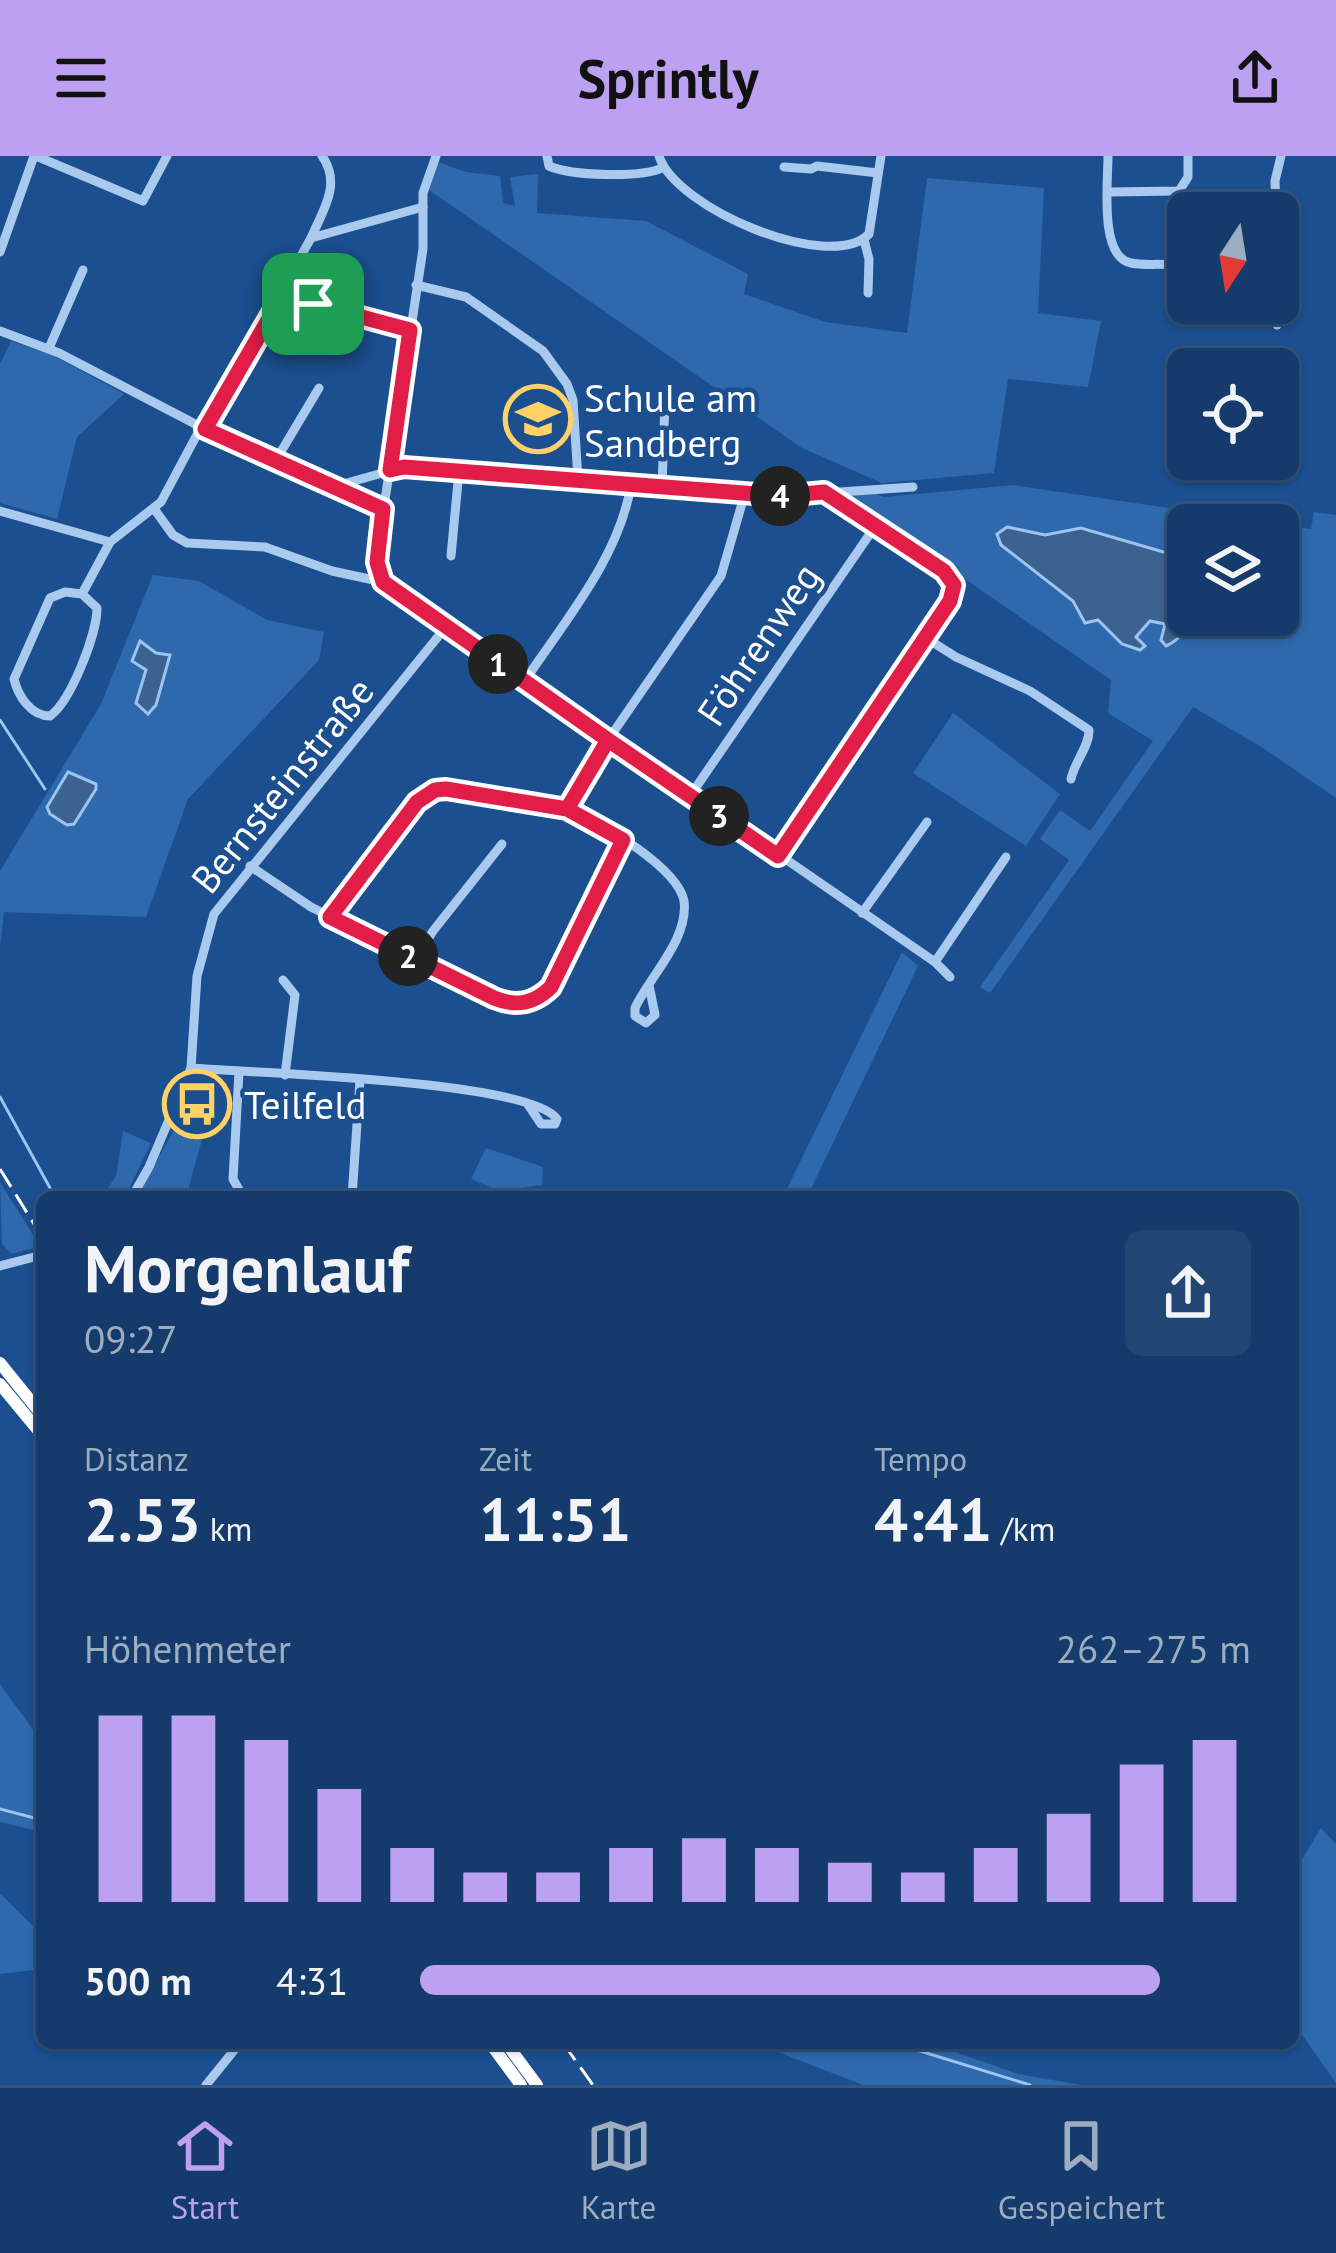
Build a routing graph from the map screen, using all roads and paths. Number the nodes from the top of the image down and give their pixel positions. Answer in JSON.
{"nodes":[{"id":1,"x":35,"y":156,"type":"edge"},
{"id":2,"x":167,"y":156,"type":"edge"},
{"id":3,"x":322,"y":156,"type":"edge"},
{"id":4,"x":547,"y":156,"type":"edge"},
{"id":5,"x":880,"y":156,"type":"edge"},
{"id":6,"x":1108,"y":156,"type":"edge"},
{"id":7,"x":1188,"y":156,"type":"edge"},
{"id":8,"x":1281,"y":156,"type":"edge"},
{"id":9,"x":435,"y":157,"type":"edge"},
{"id":10,"x":660,"y":162,"type":"edge"},
{"id":11,"x":784,"y":166,"type":"dead end"},
{"id":12,"x":878,"y":173,"type":"junction"},
{"id":13,"x":1108,"y":192,"type":"junction"},
{"id":14,"x":1275,"y":192,"type":"edge"},
{"id":15,"x":423,"y":207,"type":"junction"},
{"id":16,"x":311,"y":238,"type":"junction"},
{"id":17,"x":864,"y":239,"type":"junction"},
{"id":18,"x":0,"y":251,"type":"edge"},
{"id":19,"x":1167,"y":264,"type":"edge"},
{"id":20,"x":83,"y":270,"type":"dead end"},
{"id":21,"x":416,"y":285,"type":"junction"},
{"id":22,"x":285,"y":291,"type":"junction"},
{"id":23,"x":868,"y":293,"type":"dead end"},
{"id":24,"x":410,"y":330,"type":"junction"},
{"id":25,"x":0,"y":331,"type":"edge"},
{"id":26,"x":49,"y":348,"type":"junction"},
{"id":27,"x":319,"y":388,"type":"dead end"},
{"id":28,"x":665,"y":400,"type":"dead end"},
{"id":29,"x":203,"y":428,"type":"junction"},
{"id":30,"x":276,"y":460,"type":"junction"},
{"id":31,"x":390,"y":470,"type":"junction"},
{"id":32,"x":459,"y":471,"type":"junction"},
{"id":33,"x":578,"y":480,"type":"junction"},
{"id":34,"x":631,"y":485,"type":"junction"},
{"id":35,"x":336,"y":486,"type":"junction"},
{"id":36,"x":662,"y":487,"type":"junction"},
{"id":37,"x":913,"y":488,"type":"dead end"},
{"id":38,"x":824,"y":492,"type":"junction"},
{"id":39,"x":745,"y":493,"type":"junction"},
{"id":40,"x":383,"y":509,"type":"junction"},
{"id":41,"x":154,"y":510,"type":"junction"},
{"id":42,"x":0,"y":511,"type":"edge"},
{"id":43,"x":876,"y":525,"type":"junction"},
{"id":44,"x":110,"y":542,"type":"junction"},
{"id":45,"x":451,"y":556,"type":"dead end"},
{"id":46,"x":383,"y":582,"type":"junction"},
{"id":47,"x":82,"y":594,"type":"junction"},
{"id":48,"x":445,"y":628,"type":"junction"},
{"id":49,"x":926,"y":638,"type":"junction"},
{"id":50,"x":524,"y":682,"type":"junction"},
{"id":51,"x":608,"y":740,"type":"junction"},
{"id":52,"x":1071,"y":779,"type":"dead end"},
{"id":53,"x":690,"y":796,"type":"junction"},
{"id":54,"x":567,"y":809,"type":"junction"},
{"id":55,"x":927,"y":822,"type":"dead end"},
{"id":56,"x":623,"y":840,"type":"junction"},
{"id":57,"x":502,"y":844,"type":"dead end"},
{"id":58,"x":778,"y":856,"type":"junction"},
{"id":59,"x":1006,"y":857,"type":"dead end"},
{"id":60,"x":250,"y":866,"type":"junction"},
{"id":61,"x":862,"y":914,"type":"junction"},
{"id":62,"x":330,"y":917,"type":"junction"},
{"id":63,"x":416,"y":959,"type":"junction"},
{"id":64,"x":935,"y":962,"type":"junction"},
{"id":65,"x":950,"y":977,"type":"dead end"},
{"id":66,"x":283,"y":980,"type":"dead end"},
{"id":67,"x":649,"y":985,"type":"dead end"},
{"id":68,"x":190,"y":1068,"type":"junction"},
{"id":69,"x":238,"y":1072,"type":"junction"},
{"id":70,"x":285,"y":1075,"type":"junction"},
{"id":71,"x":360,"y":1080,"type":"junction"},
{"id":72,"x":527,"y":1103,"type":"dead end"},
{"id":73,"x":136,"y":1191,"type":"edge"},
{"id":74,"x":240,"y":1191,"type":"edge"},
{"id":75,"x":352,"y":1191,"type":"edge"},
{"id":76,"x":36,"y":1257,"type":"edge"},
{"id":77,"x":0,"y":1267,"type":"edge"},
{"id":78,"x":0,"y":1364,"type":"edge"},
{"id":79,"x":0,"y":1384,"type":"edge"},
{"id":80,"x":36,"y":1408,"type":"edge"},
{"id":81,"x":36,"y":1428,"type":"edge"},
{"id":82,"x":234,"y":2049,"type":"edge"},
{"id":83,"x":494,"y":2049,"type":"edge"},
{"id":84,"x":510,"y":2049,"type":"edge"},
{"id":85,"x":206,"y":2085,"type":"edge"},
{"id":86,"x":520,"y":2085,"type":"edge"},
{"id":87,"x":537,"y":2085,"type":"edge"}],
"edges":[{"from":1,"to":2,"type":"street"},
{"from":1,"to":18,"type":"street"},
{"from":3,"to":16,"type":"street"},
{"from":4,"to":10,"type":"street"},
{"from":5,"to":12,"type":"street"},
{"from":6,"to":13,"type":"street"},
{"from":7,"to":13,"type":"street"},
{"from":8,"to":14,"type":"street"},
{"from":9,"to":15,"type":"street"},
{"from":10,"to":17,"type":"street"},
{"from":11,"to":12,"type":"street"},
{"from":12,"to":17,"type":"street"},
{"from":13,"to":19,"type":"street"},
{"from":15,"to":16,"type":"street"},
{"from":15,"to":21,"type":"street"},
{"from":16,"to":22,"type":"street"},
{"from":17,"to":23,"type":"street"},
{"from":20,"to":26,"type":"street"},
{"from":21,"to":24,"type":"street"},
{"from":21,"to":33,"type":"street"},
{"from":22,"to":24,"type":"street"},
{"from":22,"to":29,"type":"street"},
{"from":24,"to":31,"type":"street"},
{"from":25,"to":26,"type":"street"},
{"from":26,"to":29,"type":"street"},
{"from":27,"to":30,"type":"street"},
{"from":28,"to":36,"type":"street"},
{"from":29,"to":30,"type":"street"},
{"from":29,"to":41,"type":"street"},
{"from":30,"to":35,"type":"street"},
{"from":31,"to":32,"type":"street"},
{"from":31,"to":35,"type":"street"},
{"from":31,"to":40,"type":"street"},
{"from":32,"to":33,"type":"street"},
{"from":32,"to":45,"type":"street"},
{"from":33,"to":34,"type":"street"},
{"from":34,"to":36,"type":"street"},
{"from":34,"to":50,"type":"street"},
{"from":35,"to":40,"type":"street"},
{"from":36,"to":39,"type":"street"},
{"from":37,"to":38,"type":"street"},
{"from":38,"to":39,"type":"street"},
{"from":38,"to":43,"type":"street"},
{"from":39,"to":51,"type":"street"},
{"from":40,"to":46,"type":"street"},
{"from":41,"to":44,"type":"street"},
{"from":41,"to":46,"type":"street"},
{"from":42,"to":44,"type":"street"},
{"from":43,"to":49,"type":"street"},
{"from":43,"to":53,"type":"street","name":"Föhrenweg"},
{"from":44,"to":47,"type":"street"},
{"from":46,"to":48,"type":"street"},
{"from":47,"to":47,"type":"street"},
{"from":48,"to":50,"type":"street"},
{"from":48,"to":60,"type":"street","name":"Bernsteinstraße"},
{"from":49,"to":52,"type":"street"},
{"from":49,"to":58,"type":"street"},
{"from":50,"to":51,"type":"street"},
{"from":51,"to":53,"type":"street"},
{"from":51,"to":54,"type":"street"},
{"from":53,"to":58,"type":"street"},
{"from":54,"to":56,"type":"street"},
{"from":54,"to":62,"type":"street"},
{"from":55,"to":61,"type":"street"},
{"from":56,"to":63,"type":"street"},
{"from":56,"to":67,"type":"street"},
{"from":57,"to":63,"type":"street"},
{"from":58,"to":61,"type":"street"},
{"from":59,"to":64,"type":"street"},
{"from":60,"to":62,"type":"street"},
{"from":60,"to":68,"type":"street","name":"Bernsteinstraße"},
{"from":61,"to":64,"type":"street"},
{"from":62,"to":63,"type":"street"},
{"from":64,"to":65,"type":"street"},
{"from":66,"to":70,"type":"street"},
{"from":68,"to":69,"type":"street"},
{"from":68,"to":73,"type":"street","name":"Bernsteinstraße"},
{"from":69,"to":70,"type":"street"},
{"from":69,"to":74,"type":"street"},
{"from":70,"to":71,"type":"street"},
{"from":71,"to":72,"type":"street"},
{"from":71,"to":75,"type":"street"},
{"from":76,"to":77,"type":"street"},
{"from":78,"to":80,"type":"highway"},
{"from":79,"to":81,"type":"highway"},
{"from":82,"to":85,"type":"street"},
{"from":83,"to":86,"type":"highway"},
{"from":84,"to":87,"type":"highway"}]}
